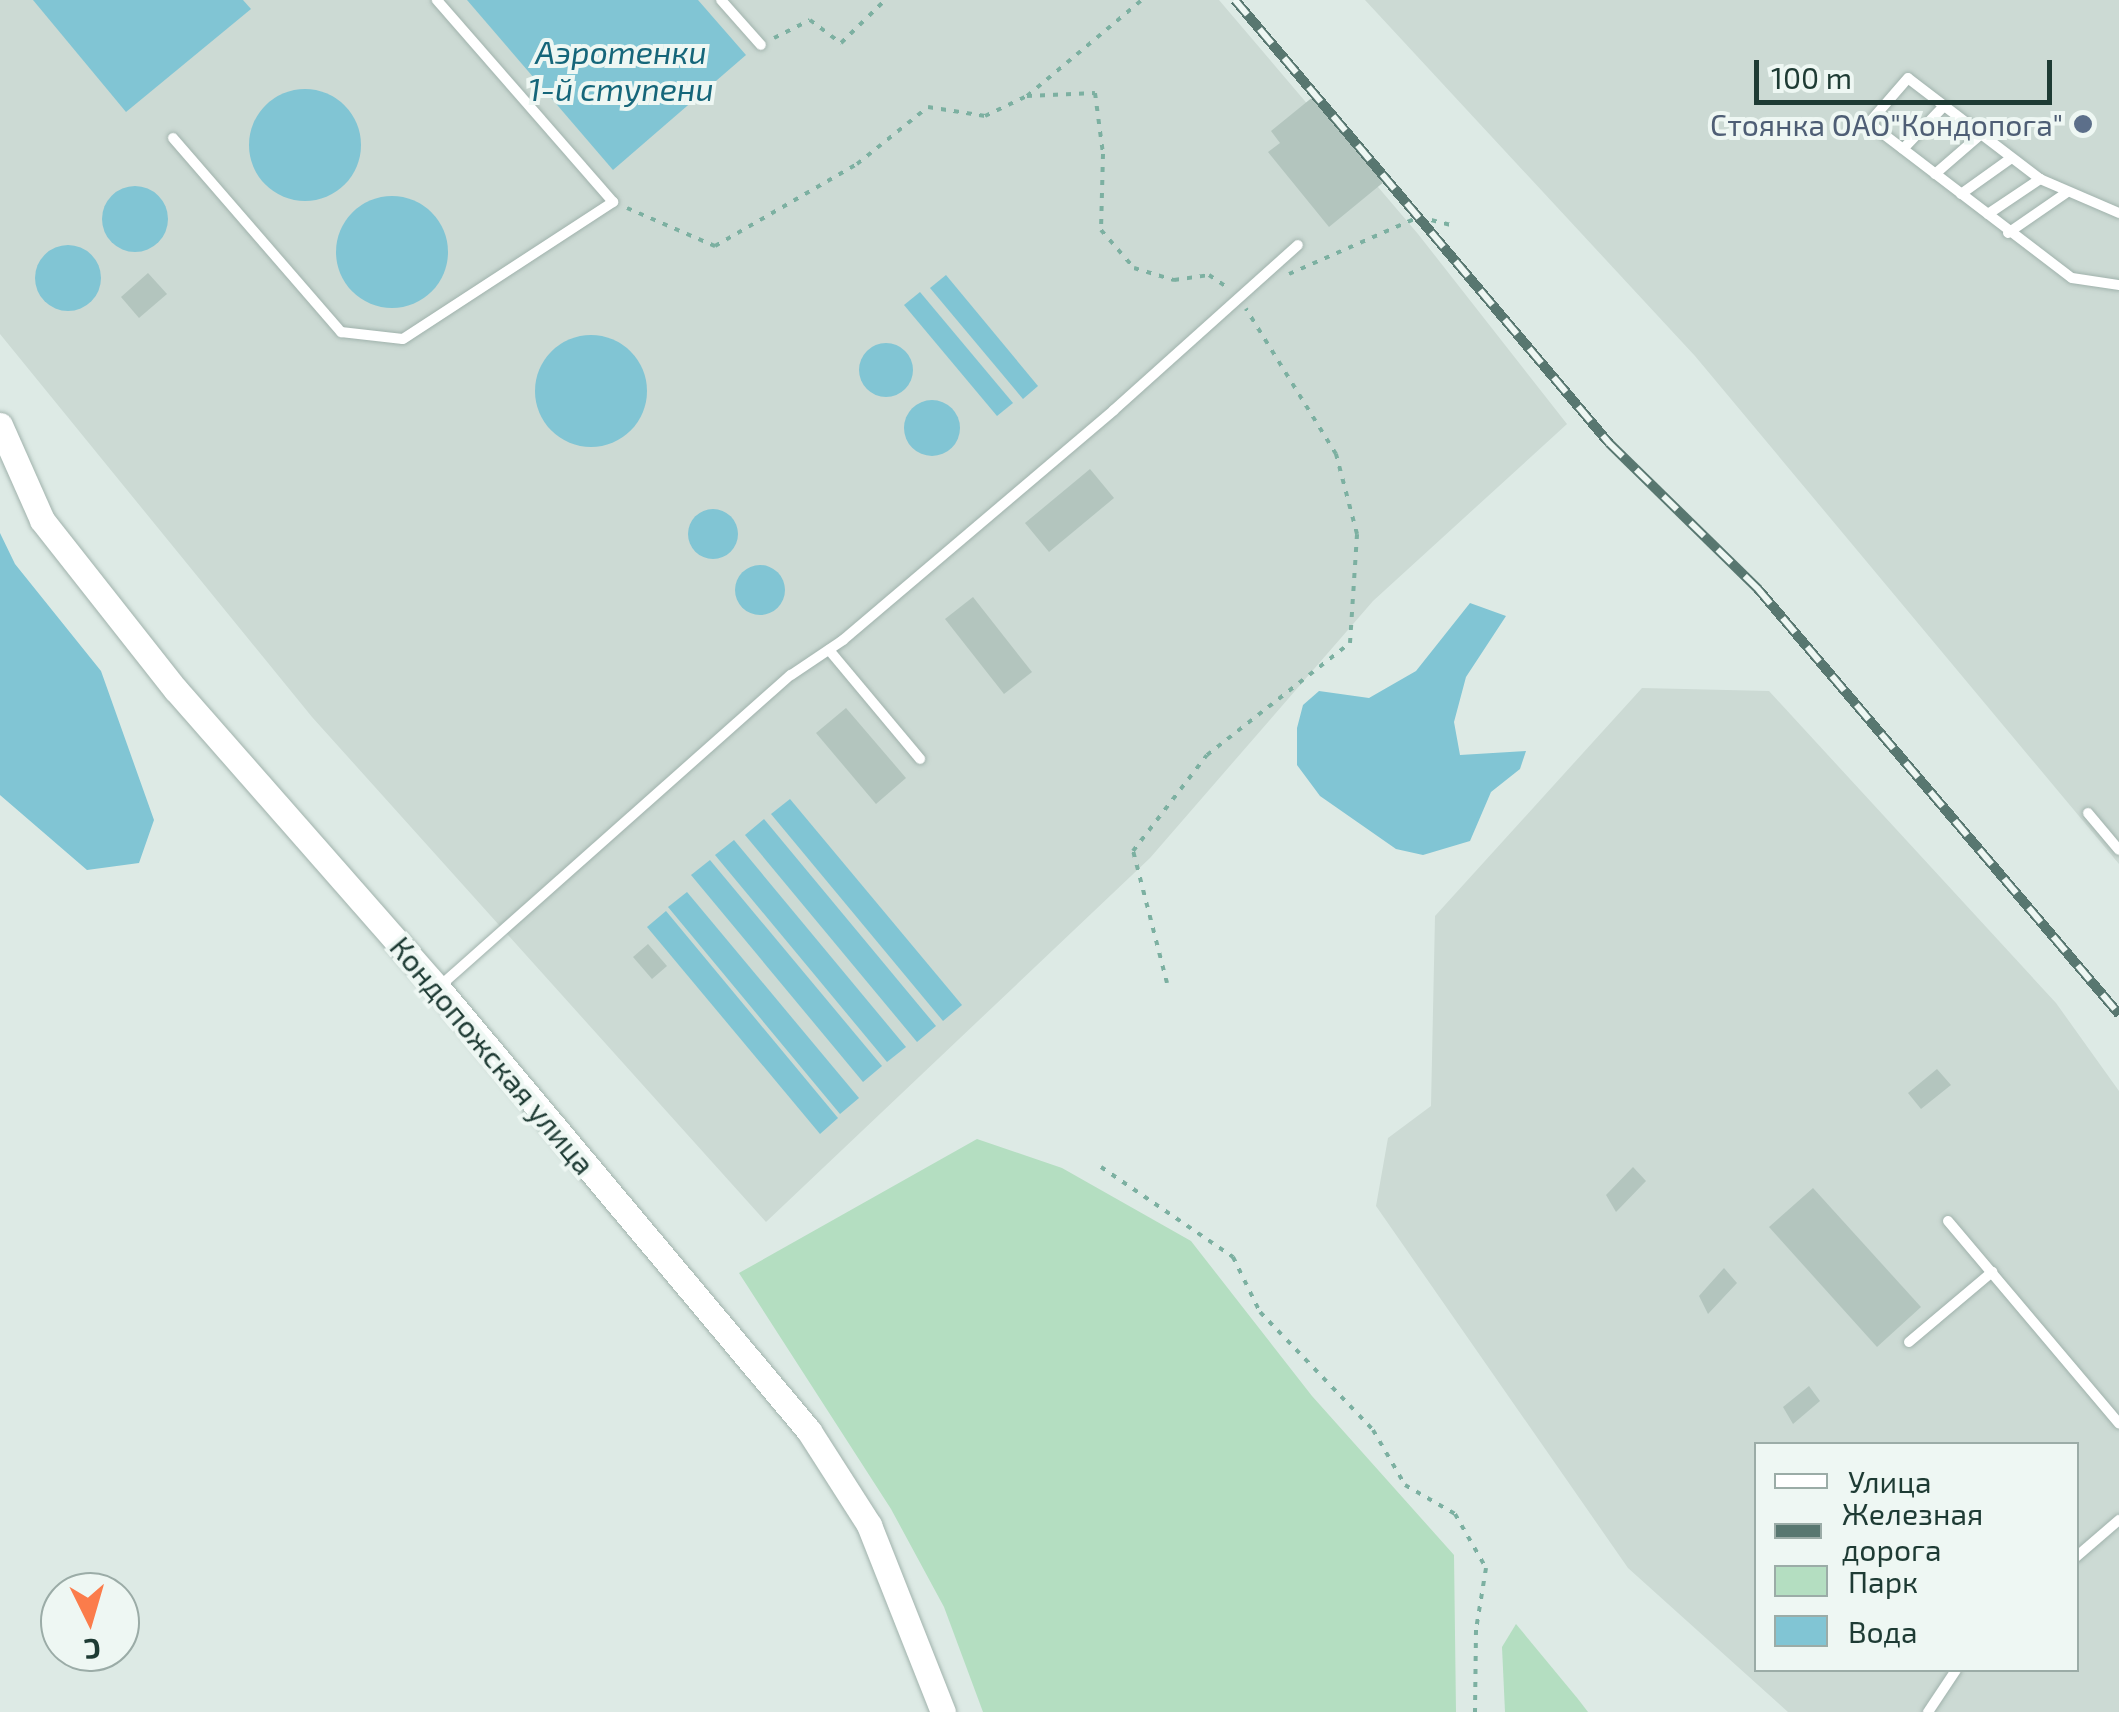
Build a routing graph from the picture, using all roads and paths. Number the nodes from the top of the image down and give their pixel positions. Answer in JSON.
{"nodes":[{"id":1,"x":438,"y":0,"type":"edge"},
{"id":2,"x":720,"y":0,"type":"edge"},
{"id":3,"x":885,"y":0,"type":"edge"},
{"id":4,"x":1142,"y":0,"type":"edge"},
{"id":5,"x":761,"y":45,"type":"joint"},
{"id":6,"x":1027,"y":96,"type":"junction"},
{"id":7,"x":1944,"y":106,"type":"junction"},
{"id":8,"x":1980,"y":135,"type":"junction"},
{"id":9,"x":173,"y":138,"type":"dead end"},
{"id":10,"x":1903,"y":149,"type":"junction"},
{"id":11,"x":2010,"y":158,"type":"junction"},
{"id":12,"x":1935,"y":174,"type":"junction"},
{"id":13,"x":2040,"y":178,"type":"junction"},
{"id":14,"x":2066,"y":193,"type":"junction"},
{"id":15,"x":1961,"y":194,"type":"junction"},
{"id":16,"x":613,"y":202,"type":"junction"},
{"id":17,"x":2119,"y":213,"type":"edge"},
{"id":18,"x":1988,"y":214,"type":"junction"},
{"id":19,"x":1454,"y":226,"type":"dead end"},
{"id":20,"x":2008,"y":233,"type":"junction"},
{"id":21,"x":1298,"y":244,"type":"dead end"},
{"id":22,"x":1275,"y":280,"type":"dead end"},
{"id":23,"x":2119,"y":285,"type":"edge"},
{"id":24,"x":1239,"y":296,"type":"junction"},
{"id":25,"x":0,"y":425,"type":"edge"},
{"id":26,"x":829,"y":650,"type":"junction"},
{"id":27,"x":920,"y":759,"type":"dead end"},
{"id":28,"x":2088,"y":813,"type":"dead end"},
{"id":29,"x":2119,"y":850,"type":"edge"},
{"id":30,"x":1167,"y":984,"type":"dead end"},
{"id":31,"x":438,"y":988,"type":"junction"},
{"id":32,"x":1101,"y":1166,"type":"dead end"},
{"id":33,"x":1948,"y":1221,"type":"dead end"},
{"id":34,"x":1992,"y":1272,"type":"junction"},
{"id":35,"x":1909,"y":1342,"type":"dead end"},
{"id":36,"x":2119,"y":1423,"type":"edge"},
{"id":37,"x":2119,"y":1520,"type":"edge"},
{"id":38,"x":2079,"y":1555,"type":"edge"},
{"id":39,"x":1955,"y":1672,"type":"edge"},
{"id":40,"x":943,"y":1712,"type":"edge"},
{"id":41,"x":1475,"y":1712,"type":"edge"},
{"id":42,"x":1928,"y":1712,"type":"edge"}],
"edges":[{"from":1,"to":16,"type":"lane"},
{"from":2,"to":5,"type":"lane"},
{"from":3,"to":5,"type":"path"},
{"from":4,"to":6,"type":"path"},
{"from":6,"to":16,"type":"path"},
{"from":6,"to":24,"type":"path"},
{"from":7,"to":8,"type":"lane"},
{"from":7,"to":10,"type":"lane"},
{"from":7,"to":10,"type":"lane"},
{"from":8,"to":11,"type":"lane"},
{"from":8,"to":12,"type":"lane"},
{"from":9,"to":16,"type":"lane"},
{"from":10,"to":12,"type":"lane"},
{"from":11,"to":13,"type":"lane"},
{"from":11,"to":15,"type":"lane"},
{"from":12,"to":15,"type":"lane"},
{"from":13,"to":14,"type":"lane"},
{"from":13,"to":18,"type":"lane"},
{"from":14,"to":17,"type":"lane"},
{"from":14,"to":20,"type":"lane"},
{"from":15,"to":18,"type":"lane"},
{"from":18,"to":20,"type":"lane"},
{"from":19,"to":22,"type":"path"},
{"from":20,"to":23,"type":"lane"},
{"from":21,"to":24,"type":"lane"},
{"from":24,"to":26,"type":"lane"},
{"from":24,"to":30,"type":"path"},
{"from":25,"to":31,"type":"street","name":"Кондопожская улица"},
{"from":26,"to":27,"type":"lane"},
{"from":26,"to":31,"type":"lane"},
{"from":28,"to":29,"type":"lane"},
{"from":31,"to":40,"type":"street","name":"Кондопожская улица"},
{"from":32,"to":41,"type":"path"},
{"from":33,"to":34,"type":"lane"},
{"from":34,"to":35,"type":"lane"},
{"from":34,"to":36,"type":"lane"},
{"from":37,"to":38,"type":"lane"},
{"from":39,"to":42,"type":"lane"}]}
